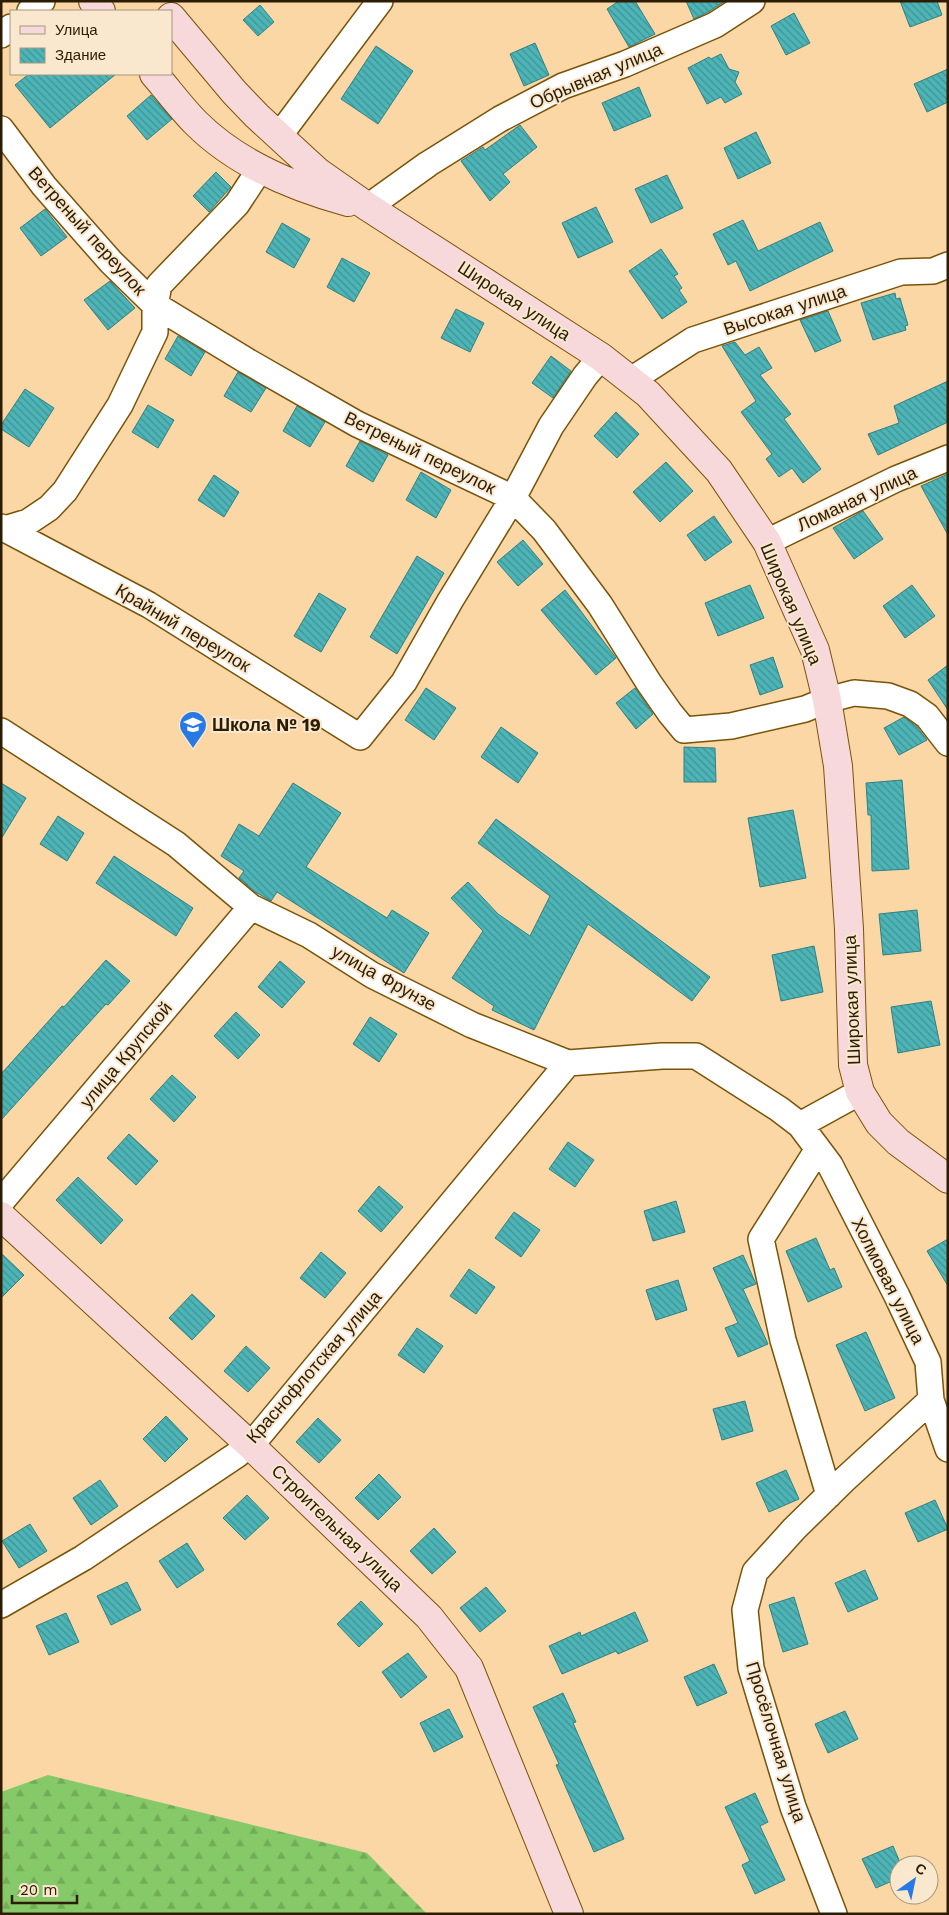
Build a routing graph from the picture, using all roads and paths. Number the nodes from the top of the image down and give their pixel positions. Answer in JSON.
{"nodes":[{"id":1,"x":42,"y":1,"type":"edge"},
{"id":2,"x":380,"y":1,"type":"edge"},
{"id":3,"x":752,"y":1,"type":"edge"},
{"id":4,"x":31,"y":10,"type":"edge"},
{"id":5,"x":172,"y":18,"type":"edge"},
{"id":6,"x":155,"y":75,"type":"edge"},
{"id":7,"x":1,"y":128,"type":"edge"},
{"id":8,"x":278,"y":136,"type":"junction"},
{"id":9,"x":260,"y":169,"type":"junction"},
{"id":10,"x":368,"y":208,"type":"junction"},
{"id":11,"x":948,"y":265,"type":"edge"},
{"id":12,"x":155,"y":306,"type":"junction"},
{"id":13,"x":600,"y":357,"type":"junction"},
{"id":14,"x":631,"y":380,"type":"junction"},
{"id":15,"x":948,"y":458,"type":"edge"},
{"id":16,"x":513,"y":498,"type":"junction"},
{"id":17,"x":3,"y":528,"type":"edge"},
{"id":18,"x":767,"y":542,"type":"junction"},
{"id":19,"x":827,"y":700,"type":"junction"},
{"id":20,"x":1,"y":731,"type":"edge"},
{"id":21,"x":948,"y":743,"type":"edge"},
{"id":22,"x":251,"y":907,"type":"junction"},
{"id":23,"x":568,"y":1063,"type":"junction"},
{"id":24,"x":860,"y":1092,"type":"junction"},
{"id":25,"x":800,"y":1125,"type":"junction"},
{"id":26,"x":818,"y":1150,"type":"junction"},
{"id":27,"x":948,"y":1179,"type":"edge"},
{"id":28,"x":1,"y":1202,"type":"edge"},
{"id":29,"x":1,"y":1216,"type":"edge"},
{"id":30,"x":931,"y":1400,"type":"junction"},
{"id":31,"x":249,"y":1444,"type":"junction"},
{"id":32,"x":948,"y":1449,"type":"edge"},
{"id":33,"x":829,"y":1495,"type":"junction"},
{"id":34,"x":1,"y":1605,"type":"edge"},
{"id":35,"x":569,"y":1914,"type":"edge"},
{"id":36,"x":834,"y":1914,"type":"edge"}],
"edges":[{"from":1,"to":4,"type":"street"},
{"from":2,"to":8,"type":"street"},
{"from":3,"to":10,"type":"street","name":"Обрывная улица"},
{"from":5,"to":8,"type":"street","name":"Широкая улица"},
{"from":6,"to":9,"type":"street","name":"Широкая улица"},
{"from":7,"to":12,"type":"street","name":"Ветреный переулок"},
{"from":8,"to":10,"type":"street","name":"Широкая улица"},
{"from":9,"to":10,"type":"street","name":"Широкая улица"},
{"from":9,"to":12,"type":"street"},
{"from":10,"to":13,"type":"street","name":"Широкая улица"},
{"from":11,"to":14,"type":"street","name":"Высокая улица"},
{"from":12,"to":16,"type":"street","name":"Ветреный переулок"},
{"from":12,"to":17,"type":"street"},
{"from":13,"to":14,"type":"street","name":"Широкая улица"},
{"from":13,"to":16,"type":"street"},
{"from":14,"to":18,"type":"street","name":"Широкая улица"},
{"from":15,"to":18,"type":"street","name":"Ломаная улица"},
{"from":16,"to":17,"type":"street","name":"Крайний переулок"},
{"from":16,"to":19,"type":"street","name":"Ветреный переулок"},
{"from":18,"to":19,"type":"street","name":"Широкая улица"},
{"from":19,"to":21,"type":"street"},
{"from":19,"to":24,"type":"street","name":"Широкая улица"},
{"from":20,"to":22,"type":"street","name":"улица Фрунзе"},
{"from":22,"to":23,"type":"street","name":"улица Фрунзе"},
{"from":22,"to":28,"type":"street","name":"улица Крупской"},
{"from":23,"to":25,"type":"street","name":"улица Фрунзе"},
{"from":23,"to":31,"type":"street","name":"Краснофлотская улица"},
{"from":24,"to":25,"type":"street"},
{"from":24,"to":27,"type":"street","name":"Широкая улица"},
{"from":25,"to":26,"type":"street","name":"Холмовая улица"},
{"from":26,"to":30,"type":"street","name":"Холмовая улица"},
{"from":26,"to":33,"type":"street"},
{"from":29,"to":31,"type":"street","name":"Строительная улица"},
{"from":30,"to":32,"type":"street","name":"Холмовая улица"},
{"from":30,"to":33,"type":"street","name":"Просёлочная улица"},
{"from":31,"to":34,"type":"street","name":"Краснофлотская улица"},
{"from":31,"to":35,"type":"street","name":"Строительная улица"},
{"from":33,"to":36,"type":"street","name":"Просёлочная улица"}]}
